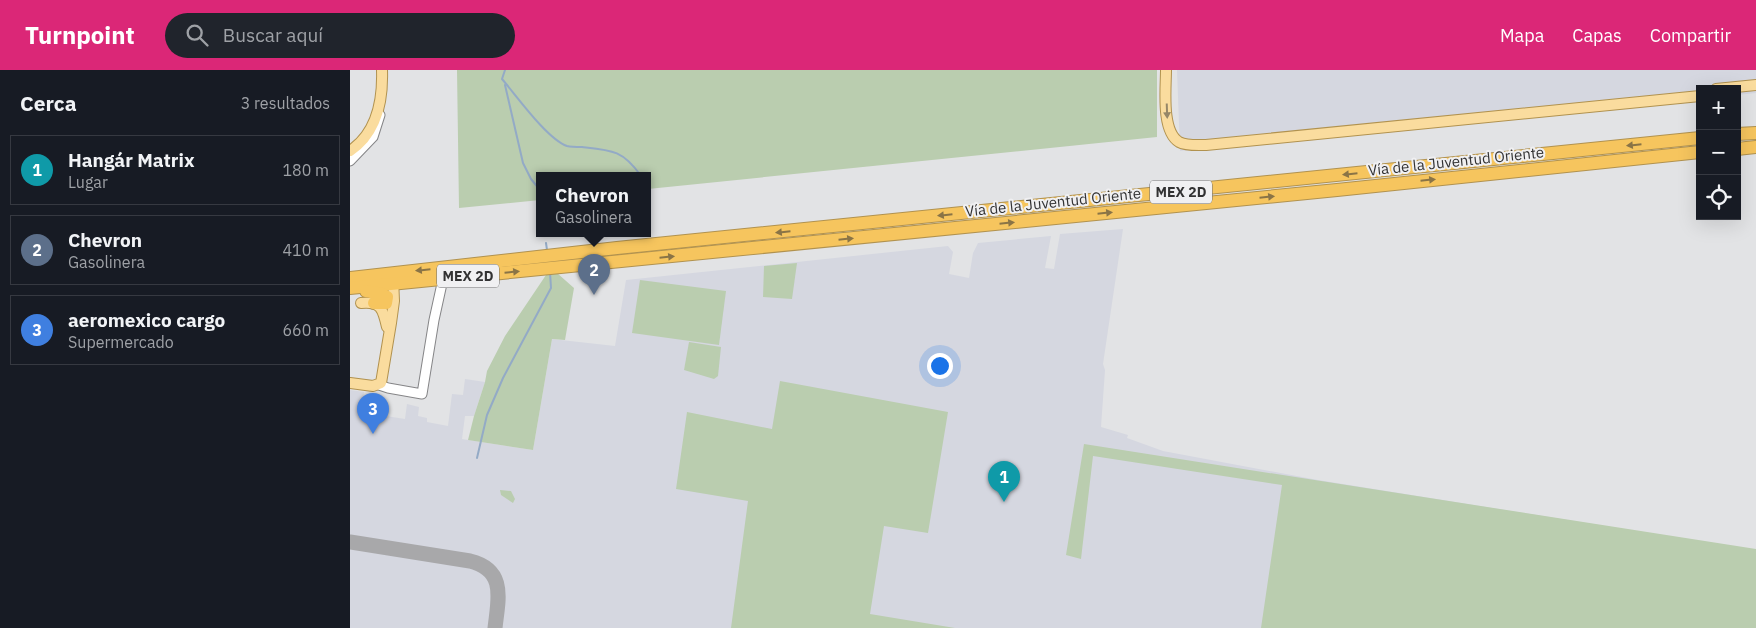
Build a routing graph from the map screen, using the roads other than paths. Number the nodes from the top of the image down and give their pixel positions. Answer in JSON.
{"nodes":[{"id":1,"x":382,"y":70,"type":"edge"},
{"id":2,"x":1166,"y":70,"type":"edge"},
{"id":3,"x":1756,"y":85,"type":"edge"},
{"id":4,"x":1741,"y":86,"type":"edge"},
{"id":5,"x":1696,"y":90,"type":"edge"},
{"id":6,"x":1756,"y":91,"type":"edge"},
{"id":7,"x":1741,"y":93,"type":"edge"},
{"id":8,"x":1696,"y":96,"type":"edge"},
{"id":9,"x":382,"y":97,"type":"junction"},
{"id":10,"x":1756,"y":133,"type":"edge"},
{"id":11,"x":1741,"y":134,"type":"edge"},
{"id":12,"x":1696,"y":140,"type":"edge"},
{"id":13,"x":1696,"y":140,"type":"edge"},
{"id":14,"x":1186,"y":144,"type":"junction"},
{"id":15,"x":1756,"y":147,"type":"edge"},
{"id":16,"x":1657,"y":149,"type":"junction"},
{"id":17,"x":1696,"y":149,"type":"edge"},
{"id":18,"x":1741,"y":149,"type":"edge"},
{"id":19,"x":1696,"y":150,"type":"edge"},
{"id":20,"x":350,"y":151,"type":"edge"},
{"id":21,"x":350,"y":161,"type":"edge"},
{"id":22,"x":556,"y":261,"type":"junction"},
{"id":23,"x":542,"y":263,"type":"junction"},
{"id":24,"x":393,"y":279,"type":"junction"},
{"id":25,"x":443,"y":279,"type":"junction"},
{"id":26,"x":360,"y":294,"type":"edge"},
{"id":27,"x":390,"y":332,"type":"junction"},
{"id":28,"x":350,"y":383,"type":"edge"},
{"id":29,"x":379,"y":385,"type":"junction"}],
"edges":[{"from":1,"to":9,"type":"main road"},
{"from":2,"to":14,"type":"main road","one_way":true},
{"from":3,"to":4,"type":"main road"},
{"from":5,"to":14,"type":"main road"},
{"from":6,"to":7,"type":"main road"},
{"from":8,"to":14,"type":"main road"},
{"from":9,"to":20,"type":"main road"},
{"from":9,"to":21,"type":"street"},
{"from":10,"to":11,"type":"highway"},
{"from":12,"to":16,"type":"highway","name":"Vía de la Juventud Oriente","number":"MEX 2D"},
{"from":13,"to":17,"type":"highway"},
{"from":15,"to":18,"type":"highway"},
{"from":16,"to":19,"type":"highway","name":"Vía de la Juventud Oriente","number":"MEX 2D"},
{"from":16,"to":22,"type":"highway","name":"Vía de la Juventud Oriente","number":"MEX 2D","one_way":true},
{"from":22,"to":16,"type":"highway","name":"Vía de la Juventud Oriente","number":"MEX 2D","one_way":true},
{"from":22,"to":23,"type":"highway","number":"MEX 2D"},
{"from":23,"to":24,"type":"highway","number":"MEX 2D","one_way":true},
{"from":25,"to":23,"type":"highway","number":"MEX 2D","one_way":true},
{"from":24,"to":25,"type":"highway","number":"MEX 2D"},
{"from":24,"to":26,"type":"highway","number":"MEX 2D"},
{"from":24,"to":27,"type":"main road"},
{"from":25,"to":29,"type":"street"},
{"from":26,"to":27,"type":"main road"},
{"from":27,"to":29,"type":"main road"},
{"from":28,"to":29,"type":"main road"}]}
